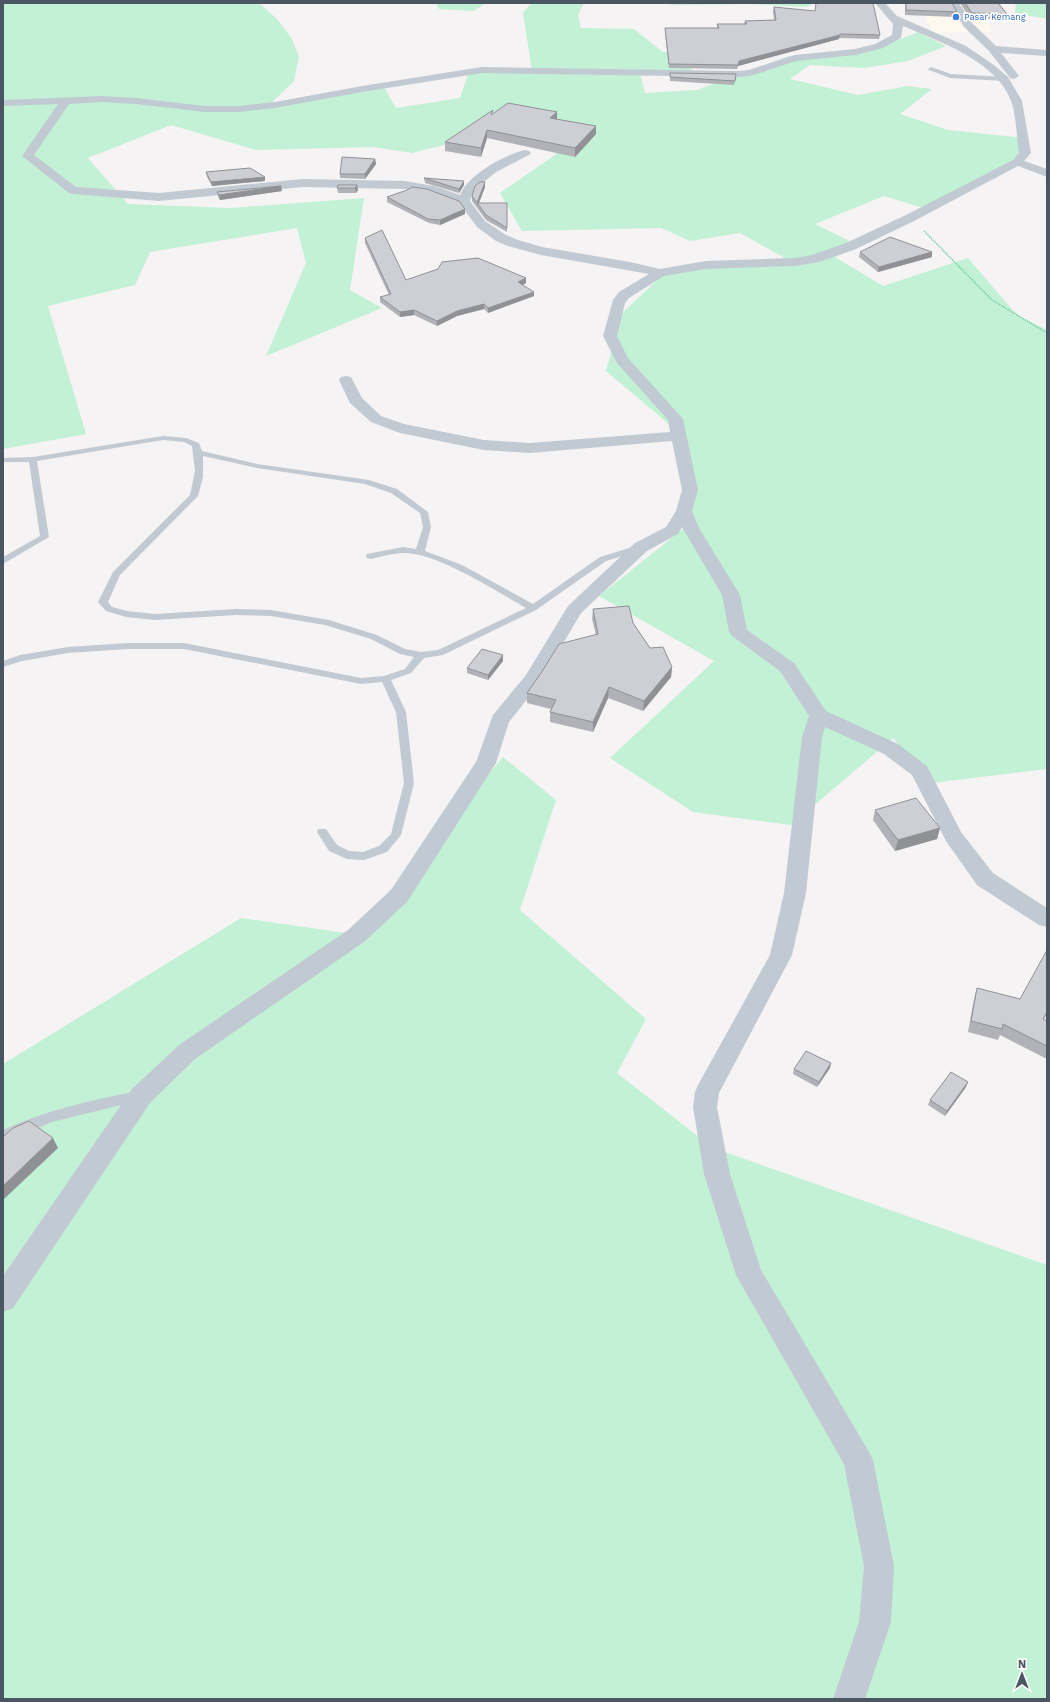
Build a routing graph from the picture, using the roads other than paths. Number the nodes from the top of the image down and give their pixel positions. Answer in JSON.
{"nodes":[{"id":1,"x":880,"y":3,"type":"edge"},
{"id":2,"x":954,"y":3,"type":"edge"},
{"id":3,"x":894,"y":18,"type":"junction"},
{"id":4,"x":993,"y":49,"type":"junction"},
{"id":5,"x":1047,"y":53,"type":"edge"},
{"id":6,"x":931,"y":69,"type":"dead end"},
{"id":7,"x":1004,"y":79,"type":"junction"},
{"id":8,"x":66,"y":100,"type":"junction"},
{"id":9,"x":1017,"y":101,"type":"junction"},
{"id":10,"x":3,"y":103,"type":"edge"},
{"id":11,"x":525,"y":153,"type":"dead end"},
{"id":12,"x":1016,"y":162,"type":"junction"},
{"id":13,"x":1047,"y":173,"type":"edge"},
{"id":14,"x":464,"y":201,"type":"junction"},
{"id":15,"x":660,"y":273,"type":"junction"},
{"id":16,"x":346,"y":380,"type":"dead end"},
{"id":17,"x":679,"y":436,"type":"junction"},
{"id":18,"x":198,"y":452,"type":"junction"},
{"id":19,"x":33,"y":459,"type":"junction"},
{"id":20,"x":3,"y":460,"type":"edge"},
{"id":21,"x":684,"y":511,"type":"junction"},
{"id":22,"x":641,"y":547,"type":"junction"},
{"id":23,"x":420,"y":552,"type":"junction"},
{"id":24,"x":370,"y":556,"type":"dead end"},
{"id":25,"x":3,"y":561,"type":"edge"},
{"id":26,"x":533,"y":608,"type":"junction"},
{"id":27,"x":421,"y":655,"type":"junction"},
{"id":28,"x":3,"y":664,"type":"edge"},
{"id":29,"x":385,"y":679,"type":"junction"},
{"id":30,"x":819,"y":716,"type":"junction"},
{"id":31,"x":322,"y":832,"type":"dead end"},
{"id":32,"x":1047,"y":919,"type":"edge"},
{"id":33,"x":141,"y":1096,"type":"junction"},
{"id":34,"x":3,"y":1136,"type":"edge"},
{"id":35,"x":3,"y":1299,"type":"edge"},
{"id":36,"x":848,"y":1699,"type":"edge"}],
"edges":[{"from":1,"to":3,"type":"street"},
{"from":2,"to":4,"type":"street"},
{"from":3,"to":7,"type":"street"},
{"from":3,"to":8,"type":"street"},
{"from":4,"to":5,"type":"street"},
{"from":4,"to":9,"type":"street"},
{"from":6,"to":7,"type":"lane"},
{"from":7,"to":9,"type":"street"},
{"from":8,"to":10,"type":"street"},
{"from":8,"to":14,"type":"street"},
{"from":9,"to":12,"type":"street"},
{"from":11,"to":14,"type":"street"},
{"from":12,"to":13,"type":"street"},
{"from":12,"to":15,"type":"street"},
{"from":14,"to":15,"type":"street"},
{"from":15,"to":17,"type":"street"},
{"from":16,"to":17,"type":"street"},
{"from":17,"to":21,"type":"street"},
{"from":18,"to":19,"type":"lane"},
{"from":18,"to":23,"type":"lane"},
{"from":18,"to":27,"type":"lane"},
{"from":19,"to":20,"type":"lane"},
{"from":19,"to":25,"type":"lane"},
{"from":21,"to":22,"type":"street"},
{"from":21,"to":30,"type":"street"},
{"from":22,"to":26,"type":"lane"},
{"from":22,"to":33,"type":"street"},
{"from":23,"to":24,"type":"lane"},
{"from":23,"to":26,"type":"lane"},
{"from":26,"to":27,"type":"lane"},
{"from":27,"to":29,"type":"lane"},
{"from":28,"to":29,"type":"lane"},
{"from":29,"to":31,"type":"lane"},
{"from":30,"to":32,"type":"street"},
{"from":30,"to":36,"type":"street"},
{"from":33,"to":34,"type":"lane"},
{"from":33,"to":35,"type":"street"}]}
